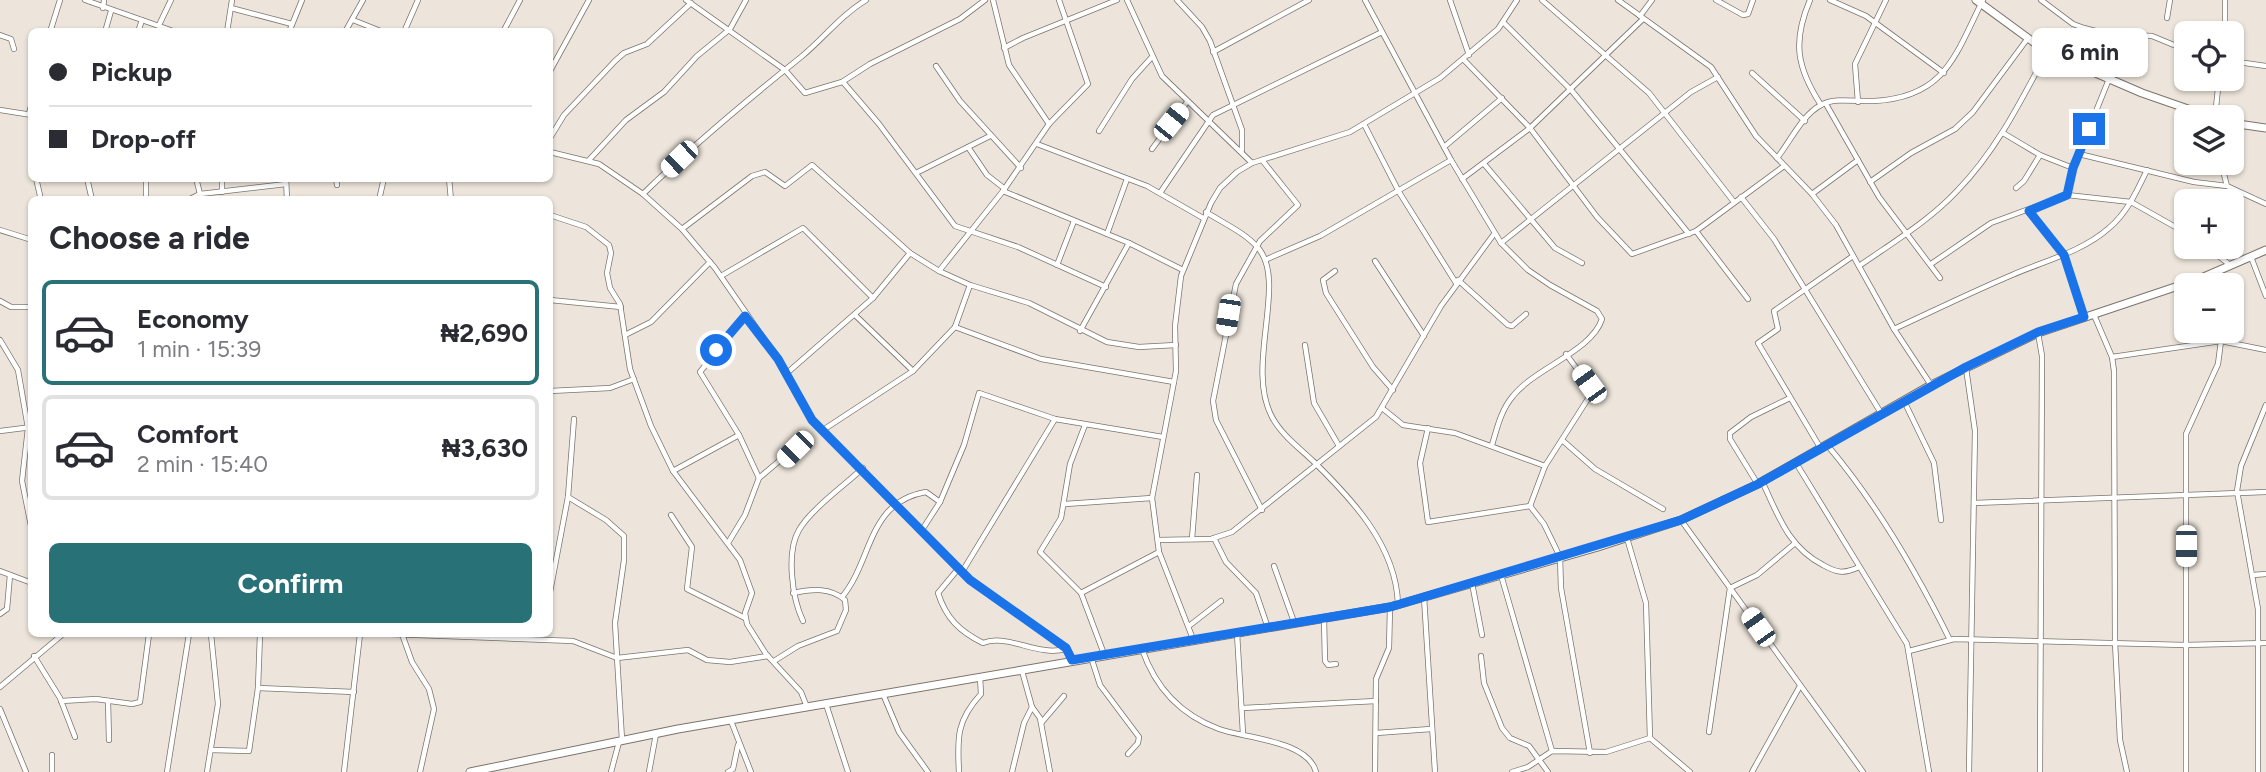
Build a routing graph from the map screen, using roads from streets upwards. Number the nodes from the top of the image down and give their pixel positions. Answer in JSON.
{"nodes":[{"id":1,"x":60,"y":0,"type":"edge"},
{"id":2,"x":85,"y":0,"type":"edge"},
{"id":3,"x":104,"y":0,"type":"edge"},
{"id":4,"x":171,"y":0,"type":"edge"},
{"id":5,"x":232,"y":0,"type":"edge"},
{"id":6,"x":302,"y":0,"type":"edge"},
{"id":7,"x":363,"y":0,"type":"edge"},
{"id":8,"x":418,"y":0,"type":"edge"},
{"id":9,"x":520,"y":0,"type":"edge"},
{"id":10,"x":589,"y":0,"type":"edge"},
{"id":11,"x":746,"y":0,"type":"edge"},
{"id":12,"x":865,"y":0,"type":"edge"},
{"id":13,"x":985,"y":0,"type":"edge"},
{"id":14,"x":993,"y":0,"type":"edge"},
{"id":15,"x":1059,"y":0,"type":"edge"},
{"id":16,"x":1117,"y":0,"type":"edge"},
{"id":17,"x":1127,"y":0,"type":"edge"},
{"id":18,"x":1177,"y":0,"type":"edge"},
{"id":19,"x":1309,"y":0,"type":"edge"},
{"id":20,"x":1365,"y":0,"type":"edge"},
{"id":21,"x":1450,"y":0,"type":"edge"},
{"id":22,"x":1517,"y":0,"type":"edge"},
{"id":23,"x":1542,"y":0,"type":"edge"},
{"id":24,"x":1618,"y":0,"type":"edge"},
{"id":25,"x":1652,"y":0,"type":"edge"},
{"id":26,"x":1716,"y":0,"type":"edge"},
{"id":27,"x":1753,"y":0,"type":"edge"},
{"id":28,"x":1810,"y":0,"type":"edge"},
{"id":29,"x":1830,"y":0,"type":"edge"},
{"id":30,"x":1886,"y":0,"type":"edge"},
{"id":31,"x":2041,"y":0,"type":"edge"},
{"id":32,"x":2170,"y":0,"type":"edge"},
{"id":33,"x":2225,"y":0,"type":"edge"},
{"id":34,"x":1980,"y":1,"type":"edge"},
{"id":35,"x":688,"y":2,"type":"edge"},
{"id":36,"x":103,"y":8,"type":"junction"},
{"id":37,"x":231,"y":8,"type":"junction"},
{"id":38,"x":111,"y":11,"type":"junction"},
{"id":39,"x":1642,"y":18,"type":"junction"},
{"id":40,"x":2167,"y":18,"type":"dead end"},
{"id":41,"x":142,"y":20,"type":"junction"},
{"id":42,"x":353,"y":20,"type":"junction"},
{"id":43,"x":1067,"y":21,"type":"junction"},
{"id":44,"x":2225,"y":21,"type":"edge"},
{"id":45,"x":1503,"y":22,"type":"junction"},
{"id":46,"x":292,"y":24,"type":"junction"},
{"id":47,"x":1875,"y":24,"type":"junction"},
{"id":48,"x":159,"y":25,"type":"junction"},
{"id":49,"x":51,"y":28,"type":"edge"},
{"id":50,"x":106,"y":28,"type":"edge"},
{"id":51,"x":139,"y":28,"type":"edge"},
{"id":52,"x":166,"y":28,"type":"edge"},
{"id":53,"x":228,"y":28,"type":"edge"},
{"id":54,"x":290,"y":28,"type":"edge"},
{"id":55,"x":348,"y":28,"type":"edge"},
{"id":56,"x":373,"y":28,"type":"edge"},
{"id":57,"x":406,"y":28,"type":"edge"},
{"id":58,"x":505,"y":28,"type":"edge"},
{"id":59,"x":730,"y":29,"type":"junction"},
{"id":60,"x":1380,"y":33,"type":"junction"},
{"id":61,"x":0,"y":35,"type":"edge"},
{"id":62,"x":2029,"y":38,"type":"junction"},
{"id":63,"x":2174,"y":45,"type":"edge"},
{"id":64,"x":1004,"y":48,"type":"junction"},
{"id":65,"x":15,"y":49,"type":"dead end"},
{"id":66,"x":1213,"y":52,"type":"junction"},
{"id":67,"x":2047,"y":52,"type":"junction"},
{"id":68,"x":1606,"y":54,"type":"junction"},
{"id":69,"x":1469,"y":55,"type":"junction"},
{"id":70,"x":1151,"y":58,"type":"junction"},
{"id":71,"x":1464,"y":60,"type":"junction"},
{"id":72,"x":2244,"y":63,"type":"edge"},
{"id":73,"x":553,"y":66,"type":"edge"},
{"id":74,"x":936,"y":66,"type":"dead end"},
{"id":75,"x":2266,"y":66,"type":"edge"},
{"id":76,"x":785,"y":70,"type":"junction"},
{"id":77,"x":1752,"y":73,"type":"dead end"},
{"id":78,"x":1944,"y":74,"type":"junction"},
{"id":79,"x":1718,"y":77,"type":"junction"},
{"id":80,"x":2109,"y":79,"type":"junction"},
{"id":81,"x":842,"y":82,"type":"junction"},
{"id":82,"x":1572,"y":91,"type":"junction"},
{"id":83,"x":1415,"y":93,"type":"junction"},
{"id":84,"x":1502,"y":98,"type":"junction"},
{"id":85,"x":1187,"y":102,"type":"junction"},
{"id":86,"x":1858,"y":102,"type":"junction"},
{"id":87,"x":1231,"y":104,"type":"junction"},
{"id":88,"x":1824,"y":104,"type":"junction"},
{"id":89,"x":2180,"y":105,"type":"edge"},
{"id":90,"x":0,"y":110,"type":"edge"},
{"id":91,"x":1667,"y":112,"type":"junction"},
{"id":92,"x":28,"y":114,"type":"edge"},
{"id":93,"x":1209,"y":121,"type":"junction"},
{"id":94,"x":1805,"y":121,"type":"junction"},
{"id":95,"x":1049,"y":124,"type":"junction"},
{"id":96,"x":1364,"y":124,"type":"junction"},
{"id":97,"x":2244,"y":125,"type":"edge"},
{"id":98,"x":1530,"y":128,"type":"junction"},
{"id":99,"x":2266,"y":128,"type":"edge"},
{"id":100,"x":1098,"y":131,"type":"dead end"},
{"id":101,"x":553,"y":133,"type":"edge"},
{"id":102,"x":2003,"y":133,"type":"junction"},
{"id":103,"x":989,"y":136,"type":"junction"},
{"id":104,"x":1037,"y":144,"type":"junction"},
{"id":105,"x":968,"y":147,"type":"junction"},
{"id":106,"x":1444,"y":147,"type":"junction"},
{"id":107,"x":1152,"y":149,"type":"dead end"},
{"id":108,"x":1621,"y":149,"type":"junction"},
{"id":109,"x":1241,"y":151,"type":"junction"},
{"id":110,"x":553,"y":153,"type":"edge"},
{"id":111,"x":2079,"y":153,"type":"junction"},
{"id":112,"x":2040,"y":155,"type":"junction"},
{"id":113,"x":1777,"y":158,"type":"junction"},
{"id":114,"x":589,"y":160,"type":"junction"},
{"id":115,"x":1262,"y":160,"type":"junction"},
{"id":116,"x":1451,"y":160,"type":"junction"},
{"id":117,"x":1858,"y":160,"type":"junction"},
{"id":118,"x":1252,"y":163,"type":"junction"},
{"id":119,"x":1485,"y":164,"type":"junction"},
{"id":120,"x":1784,"y":166,"type":"junction"},
{"id":121,"x":1020,"y":168,"type":"junction"},
{"id":122,"x":2073,"y":168,"type":"junction"},
{"id":123,"x":2147,"y":170,"type":"junction"},
{"id":124,"x":916,"y":173,"type":"junction"},
{"id":125,"x":2224,"y":175,"type":"edge"},
{"id":126,"x":1127,"y":179,"type":"junction"},
{"id":127,"x":1462,"y":179,"type":"junction"},
{"id":128,"x":197,"y":182,"type":"edge"},
{"id":129,"x":222,"y":182,"type":"edge"},
{"id":130,"x":280,"y":182,"type":"edge"},
{"id":131,"x":1870,"y":182,"type":"junction"},
{"id":132,"x":1573,"y":186,"type":"junction"},
{"id":133,"x":2227,"y":186,"type":"junction"},
{"id":134,"x":2016,"y":188,"type":"dead end"},
{"id":135,"x":1004,"y":190,"type":"junction"},
{"id":136,"x":222,"y":192,"type":"junction"},
{"id":137,"x":1399,"y":192,"type":"junction"},
{"id":138,"x":1160,"y":193,"type":"junction"},
{"id":139,"x":200,"y":194,"type":"junction"},
{"id":140,"x":643,"y":194,"type":"junction"},
{"id":141,"x":1812,"y":194,"type":"junction"},
{"id":142,"x":2067,"y":195,"type":"junction"},
{"id":143,"x":196,"y":196,"type":"edge"},
{"id":144,"x":1741,"y":197,"type":"junction"},
{"id":145,"x":1734,"y":202,"type":"junction"},
{"id":146,"x":2131,"y":202,"type":"junction"},
{"id":147,"x":2266,"y":204,"type":"edge"},
{"id":148,"x":2029,"y":211,"type":"junction"},
{"id":149,"x":1206,"y":212,"type":"junction"},
{"id":150,"x":553,"y":216,"type":"edge"},
{"id":151,"x":1203,"y":218,"type":"junction"},
{"id":152,"x":1529,"y":219,"type":"junction"},
{"id":153,"x":1074,"y":221,"type":"junction"},
{"id":154,"x":2174,"y":226,"type":"edge"},
{"id":155,"x":682,"y":229,"type":"junction"},
{"id":156,"x":0,"y":230,"type":"edge"},
{"id":157,"x":1696,"y":231,"type":"junction"},
{"id":158,"x":969,"y":232,"type":"junction"},
{"id":159,"x":1107,"y":234,"type":"junction"},
{"id":160,"x":1494,"y":234,"type":"junction"},
{"id":161,"x":1689,"y":234,"type":"junction"},
{"id":162,"x":1907,"y":234,"type":"junction"},
{"id":163,"x":28,"y":239,"type":"edge"},
{"id":164,"x":1129,"y":243,"type":"junction"},
{"id":165,"x":1501,"y":243,"type":"junction"},
{"id":166,"x":1256,"y":246,"type":"junction"},
{"id":167,"x":2266,"y":250,"type":"edge"},
{"id":168,"x":910,"y":253,"type":"junction"},
{"id":169,"x":2064,"y":255,"type":"junction"},
{"id":170,"x":1853,"y":256,"type":"junction"},
{"id":171,"x":2251,"y":257,"type":"junction"},
{"id":172,"x":2222,"y":259,"type":"edge"},
{"id":173,"x":1265,"y":260,"type":"junction"},
{"id":174,"x":1375,"y":261,"type":"dead end"},
{"id":175,"x":710,"y":262,"type":"junction"},
{"id":176,"x":1582,"y":263,"type":"dead end"},
{"id":177,"x":1931,"y":264,"type":"junction"},
{"id":178,"x":1057,"y":265,"type":"junction"},
{"id":179,"x":2230,"y":265,"type":"junction"},
{"id":180,"x":1858,"y":266,"type":"junction"},
{"id":181,"x":1183,"y":270,"type":"junction"},
{"id":182,"x":939,"y":271,"type":"junction"},
{"id":183,"x":1335,"y":271,"type":"dead end"},
{"id":184,"x":2216,"y":273,"type":"edge"},
{"id":185,"x":720,"y":276,"type":"junction"},
{"id":186,"x":1940,"y":278,"type":"dead end"},
{"id":187,"x":1457,"y":282,"type":"junction"},
{"id":188,"x":971,"y":285,"type":"junction"},
{"id":189,"x":1106,"y":287,"type":"junction"},
{"id":190,"x":1803,"y":290,"type":"junction"},
{"id":191,"x":2174,"y":290,"type":"edge"},
{"id":192,"x":2266,"y":296,"type":"edge"},
{"id":193,"x":873,"y":298,"type":"junction"},
{"id":194,"x":1748,"y":299,"type":"dead end"},
{"id":195,"x":0,"y":300,"type":"edge"},
{"id":196,"x":553,"y":300,"type":"edge"},
{"id":197,"x":28,"y":307,"type":"edge"},
{"id":198,"x":621,"y":307,"type":"junction"},
{"id":199,"x":1526,"y":314,"type":"dead end"},
{"id":200,"x":2093,"y":314,"type":"junction"},
{"id":201,"x":855,"y":315,"type":"junction"},
{"id":202,"x":745,"y":316,"type":"junction"},
{"id":203,"x":2084,"y":317,"type":"junction"},
{"id":204,"x":955,"y":327,"type":"junction"},
{"id":205,"x":1894,"y":329,"type":"junction"},
{"id":206,"x":1080,"y":331,"type":"junction"},
{"id":207,"x":2038,"y":332,"type":"junction"},
{"id":208,"x":625,"y":335,"type":"junction"},
{"id":209,"x":1424,"y":337,"type":"junction"},
{"id":210,"x":0,"y":340,"type":"edge"},
{"id":211,"x":2207,"y":343,"type":"edge"},
{"id":212,"x":2221,"y":343,"type":"edge"},
{"id":213,"x":2231,"y":343,"type":"edge"},
{"id":214,"x":1176,"y":345,"type":"junction"},
{"id":215,"x":1305,"y":345,"type":"dead end"},
{"id":216,"x":2266,"y":350,"type":"edge"},
{"id":217,"x":1566,"y":354,"type":"junction"},
{"id":218,"x":2112,"y":357,"type":"junction"},
{"id":219,"x":1966,"y":367,"type":"junction"},
{"id":220,"x":913,"y":371,"type":"junction"},
{"id":221,"x":787,"y":373,"type":"junction"},
{"id":222,"x":634,"y":379,"type":"junction"},
{"id":223,"x":1174,"y":382,"type":"junction"},
{"id":224,"x":1931,"y":385,"type":"junction"},
{"id":225,"x":1393,"y":390,"type":"junction"},
{"id":226,"x":553,"y":391,"type":"edge"},
{"id":227,"x":1790,"y":397,"type":"junction"},
{"id":228,"x":1904,"y":400,"type":"junction"},
{"id":229,"x":2266,"y":405,"type":"edge"},
{"id":230,"x":1382,"y":408,"type":"junction"},
{"id":231,"x":1881,"y":413,"type":"junction"},
{"id":232,"x":28,"y":418,"type":"edge"},
{"id":233,"x":575,"y":419,"type":"dead end"},
{"id":234,"x":1055,"y":419,"type":"junction"},
{"id":235,"x":1085,"y":425,"type":"junction"},
{"id":236,"x":28,"y":428,"type":"edge"},
{"id":237,"x":1428,"y":428,"type":"junction"},
{"id":238,"x":823,"y":430,"type":"junction"},
{"id":239,"x":0,"y":431,"type":"edge"},
{"id":240,"x":739,"y":435,"type":"junction"},
{"id":241,"x":1163,"y":437,"type":"junction"},
{"id":242,"x":806,"y":439,"type":"dead end"},
{"id":243,"x":1562,"y":440,"type":"junction"},
{"id":244,"x":28,"y":441,"type":"edge"},
{"id":245,"x":1339,"y":446,"type":"junction"},
{"id":246,"x":1492,"y":446,"type":"junction"},
{"id":247,"x":1824,"y":448,"type":"junction"},
{"id":248,"x":1796,"y":463,"type":"junction"},
{"id":249,"x":1316,"y":464,"type":"junction"},
{"id":250,"x":1545,"y":466,"type":"junction"},
{"id":251,"x":863,"y":468,"type":"junction"},
{"id":252,"x":673,"y":471,"type":"junction"},
{"id":253,"x":1197,"y":475,"type":"dead end"},
{"id":254,"x":760,"y":478,"type":"junction"},
{"id":255,"x":1760,"y":483,"type":"junction"},
{"id":256,"x":2237,"y":491,"type":"junction"},
{"id":257,"x":2266,"y":492,"type":"edge"},
{"id":258,"x":2186,"y":496,"type":"junction"},
{"id":259,"x":568,"y":497,"type":"junction"},
{"id":260,"x":2114,"y":497,"type":"junction"},
{"id":261,"x":1152,"y":498,"type":"junction"},
{"id":262,"x":2043,"y":500,"type":"junction"},
{"id":263,"x":940,"y":502,"type":"junction"},
{"id":264,"x":894,"y":503,"type":"junction"},
{"id":265,"x":1973,"y":503,"type":"junction"},
{"id":266,"x":1065,"y":504,"type":"junction"},
{"id":267,"x":1530,"y":506,"type":"junction"},
{"id":268,"x":1663,"y":509,"type":"dead end"},
{"id":269,"x":1262,"y":510,"type":"junction"},
{"id":270,"x":28,"y":511,"type":"edge"},
{"id":271,"x":671,"y":515,"type":"dead end"},
{"id":272,"x":1681,"y":520,"type":"junction"},
{"id":273,"x":1941,"y":520,"type":"dead end"},
{"id":274,"x":922,"y":530,"type":"junction"},
{"id":275,"x":1627,"y":537,"type":"junction"},
{"id":276,"x":1214,"y":538,"type":"junction"},
{"id":277,"x":1192,"y":539,"type":"junction"},
{"id":278,"x":1158,"y":540,"type":"junction"},
{"id":279,"x":728,"y":543,"type":"junction"},
{"id":280,"x":1794,"y":544,"type":"junction"},
{"id":281,"x":1159,"y":552,"type":"junction"},
{"id":282,"x":1560,"y":558,"type":"junction"},
{"id":283,"x":0,"y":565,"type":"edge"},
{"id":284,"x":1274,"y":566,"type":"dead end"},
{"id":285,"x":1859,"y":567,"type":"junction"},
{"id":286,"x":960,"y":570,"type":"junction"},
{"id":287,"x":1,"y":572,"type":"edge"},
{"id":288,"x":1501,"y":574,"type":"junction"},
{"id":289,"x":2266,"y":574,"type":"edge"},
{"id":290,"x":10,"y":575,"type":"junction"},
{"id":291,"x":2253,"y":575,"type":"junction"},
{"id":292,"x":553,"y":576,"type":"edge"},
{"id":293,"x":28,"y":582,"type":"edge"},
{"id":294,"x":1472,"y":582,"type":"junction"},
{"id":295,"x":1731,"y":588,"type":"junction"},
{"id":296,"x":793,"y":593,"type":"junction"},
{"id":297,"x":1081,"y":593,"type":"junction"},
{"id":298,"x":1424,"y":596,"type":"junction"},
{"id":299,"x":842,"y":597,"type":"junction"},
{"id":300,"x":1221,"y":601,"type":"dead end"},
{"id":301,"x":1394,"y":605,"type":"junction"},
{"id":302,"x":0,"y":614,"type":"edge"},
{"id":303,"x":745,"y":618,"type":"junction"},
{"id":304,"x":1324,"y":618,"type":"junction"},
{"id":305,"x":803,"y":621,"type":"dead end"},
{"id":306,"x":1294,"y":622,"type":"junction"},
{"id":307,"x":1189,"y":626,"type":"junction"},
{"id":308,"x":1268,"y":628,"type":"junction"},
{"id":309,"x":1237,"y":632,"type":"junction"},
{"id":310,"x":1482,"y":635,"type":"dead end"},
{"id":311,"x":59,"y":637,"type":"edge"},
{"id":312,"x":149,"y":637,"type":"edge"},
{"id":313,"x":189,"y":637,"type":"edge"},
{"id":314,"x":211,"y":637,"type":"edge"},
{"id":315,"x":260,"y":637,"type":"edge"},
{"id":316,"x":360,"y":637,"type":"edge"},
{"id":317,"x":403,"y":637,"type":"edge"},
{"id":318,"x":550,"y":637,"type":"edge"},
{"id":319,"x":1193,"y":639,"type":"junction"},
{"id":320,"x":1950,"y":640,"type":"junction"},
{"id":321,"x":1970,"y":640,"type":"junction"},
{"id":322,"x":2040,"y":642,"type":"junction"},
{"id":323,"x":2115,"y":642,"type":"junction"},
{"id":324,"x":2257,"y":643,"type":"junction"},
{"id":325,"x":2266,"y":643,"type":"edge"},
{"id":326,"x":2185,"y":645,"type":"junction"},
{"id":327,"x":1066,"y":648,"type":"junction"},
{"id":328,"x":1142,"y":648,"type":"junction"},
{"id":329,"x":1909,"y":651,"type":"junction"},
{"id":330,"x":1104,"y":654,"type":"junction"},
{"id":331,"x":34,"y":656,"type":"junction"},
{"id":332,"x":768,"y":656,"type":"junction"},
{"id":333,"x":1090,"y":656,"type":"junction"},
{"id":334,"x":1481,"y":656,"type":"dead end"},
{"id":335,"x":617,"y":658,"type":"junction"},
{"id":336,"x":1072,"y":660,"type":"junction"},
{"id":337,"x":774,"y":661,"type":"junction"},
{"id":338,"x":1336,"y":664,"type":"dead end"},
{"id":339,"x":1022,"y":670,"type":"junction"},
{"id":340,"x":980,"y":677,"type":"junction"},
{"id":341,"x":1800,"y":686,"type":"junction"},
{"id":342,"x":0,"y":687,"type":"edge"},
{"id":343,"x":258,"y":688,"type":"junction"},
{"id":344,"x":354,"y":691,"type":"junction"},
{"id":345,"x":883,"y":693,"type":"junction"},
{"id":346,"x":1064,"y":696,"type":"dead end"},
{"id":347,"x":61,"y":701,"type":"junction"},
{"id":348,"x":108,"y":701,"type":"junction"},
{"id":349,"x":1376,"y":701,"type":"junction"},
{"id":350,"x":826,"y":704,"type":"junction"},
{"id":351,"x":1032,"y":707,"type":"junction"},
{"id":352,"x":807,"y":708,"type":"junction"},
{"id":353,"x":1243,"y":708,"type":"junction"},
{"id":354,"x":0,"y":709,"type":"edge"},
{"id":355,"x":731,"y":721,"type":"junction"},
{"id":356,"x":1041,"y":723,"type":"junction"},
{"id":357,"x":1432,"y":729,"type":"junction"},
{"id":358,"x":1709,"y":732,"type":"dead end"},
{"id":359,"x":656,"y":733,"type":"junction"},
{"id":360,"x":1376,"y":733,"type":"junction"},
{"id":361,"x":1243,"y":734,"type":"junction"},
{"id":362,"x":75,"y":737,"type":"dead end"},
{"id":363,"x":1650,"y":738,"type":"junction"},
{"id":364,"x":109,"y":740,"type":"dead end"},
{"id":365,"x":620,"y":740,"type":"junction"},
{"id":366,"x":738,"y":745,"type":"junction"},
{"id":367,"x":211,"y":750,"type":"junction"},
{"id":368,"x":1552,"y":751,"type":"junction"},
{"id":369,"x":1590,"y":752,"type":"junction"},
{"id":370,"x":1128,"y":754,"type":"dead end"},
{"id":371,"x":52,"y":755,"type":"dead end"},
{"id":372,"x":1540,"y":760,"type":"junction"},
{"id":373,"x":26,"y":772,"type":"edge"},
{"id":374,"x":52,"y":772,"type":"edge"},
{"id":375,"x":167,"y":772,"type":"edge"},
{"id":376,"x":207,"y":772,"type":"edge"},
{"id":377,"x":344,"y":772,"type":"edge"},
{"id":378,"x":420,"y":772,"type":"edge"},
{"id":379,"x":470,"y":772,"type":"edge"},
{"id":380,"x":611,"y":772,"type":"edge"},
{"id":381,"x":649,"y":772,"type":"edge"},
{"id":382,"x":728,"y":772,"type":"edge"},
{"id":383,"x":751,"y":772,"type":"edge"},
{"id":384,"x":848,"y":772,"type":"edge"},
{"id":385,"x":928,"y":772,"type":"edge"},
{"id":386,"x":959,"y":772,"type":"edge"},
{"id":387,"x":1012,"y":772,"type":"edge"},
{"id":388,"x":1050,"y":772,"type":"edge"},
{"id":389,"x":1316,"y":772,"type":"edge"},
{"id":390,"x":1375,"y":772,"type":"edge"},
{"id":391,"x":1435,"y":772,"type":"edge"},
{"id":392,"x":1512,"y":772,"type":"edge"},
{"id":393,"x":1548,"y":772,"type":"edge"},
{"id":394,"x":1690,"y":772,"type":"edge"},
{"id":395,"x":1753,"y":772,"type":"edge"},
{"id":396,"x":1863,"y":772,"type":"edge"},
{"id":397,"x":1929,"y":772,"type":"edge"},
{"id":398,"x":1969,"y":772,"type":"edge"},
{"id":399,"x":2040,"y":772,"type":"edge"},
{"id":400,"x":2127,"y":772,"type":"edge"},
{"id":401,"x":2186,"y":772,"type":"edge"},
{"id":402,"x":2258,"y":772,"type":"edge"}],
"edges":[{"from":1,"to":49,"type":"street"},
{"from":2,"to":36,"type":"street"},
{"from":3,"to":36,"type":"street"},
{"from":4,"to":48,"type":"street"},
{"from":5,"to":37,"type":"street"},
{"from":6,"to":46,"type":"street"},
{"from":7,"to":42,"type":"street"},
{"from":8,"to":57,"type":"street"},
{"from":9,"to":58,"type":"street"},
{"from":10,"to":73,"type":"street"},
{"from":11,"to":59,"type":"street"},
{"from":12,"to":76,"type":"street"},
{"from":13,"to":81,"type":"street"},
{"from":14,"to":64,"type":"street"},
{"from":15,"to":43,"type":"street"},
{"from":16,"to":43,"type":"street"},
{"from":17,"to":70,"type":"street"},
{"from":18,"to":66,"type":"street"},
{"from":19,"to":66,"type":"street"},
{"from":20,"to":60,"type":"street"},
{"from":21,"to":69,"type":"street"},
{"from":22,"to":45,"type":"street"},
{"from":23,"to":68,"type":"street"},
{"from":24,"to":39,"type":"street"},
{"from":25,"to":39,"type":"street"},
{"from":26,"to":27,"type":"street"},
{"from":28,"to":88,"type":"street"},
{"from":29,"to":47,"type":"street"},
{"from":30,"to":47,"type":"street"},
{"from":31,"to":63,"type":"street"},
{"from":32,"to":40,"type":"street"},
{"from":33,"to":44,"type":"street"},
{"from":34,"to":62,"type":"street"},
{"from":34,"to":78,"type":"street"},
{"from":35,"to":59,"type":"street"},
{"from":35,"to":101,"type":"street"},
{"from":36,"to":38,"type":"street"},
{"from":37,"to":46,"type":"street"},
{"from":37,"to":53,"type":"street"},
{"from":38,"to":41,"type":"street"},
{"from":38,"to":50,"type":"street"},
{"from":39,"to":68,"type":"street"},
{"from":39,"to":79,"type":"street"},
{"from":41,"to":48,"type":"street"},
{"from":41,"to":51,"type":"street"},
{"from":42,"to":55,"type":"street"},
{"from":42,"to":56,"type":"street"},
{"from":43,"to":64,"type":"street"},
{"from":43,"to":95,"type":"street"},
{"from":45,"to":69,"type":"street"},
{"from":45,"to":82,"type":"street"},
{"from":46,"to":54,"type":"street"},
{"from":47,"to":78,"type":"street"},
{"from":47,"to":86,"type":"street"},
{"from":48,"to":52,"type":"street"},
{"from":59,"to":76,"type":"street"},
{"from":59,"to":114,"type":"street"},
{"from":60,"to":83,"type":"street"},
{"from":60,"to":87,"type":"street"},
{"from":61,"to":65,"type":"street"},
{"from":62,"to":67,"type":"street"},
{"from":62,"to":131,"type":"street"},
{"from":64,"to":95,"type":"street"},
{"from":66,"to":87,"type":"street"},
{"from":67,"to":80,"type":"street"},
{"from":67,"to":102,"type":"street"},
{"from":68,"to":82,"type":"street"},
{"from":68,"to":91,"type":"street"},
{"from":69,"to":71,"type":"street"},
{"from":70,"to":85,"type":"street"},
{"from":70,"to":100,"type":"street"},
{"from":71,"to":83,"type":"street"},
{"from":71,"to":84,"type":"street"},
{"from":72,"to":75,"type":"street"},
{"from":74,"to":103,"type":"street"},
{"from":76,"to":81,"type":"street"},
{"from":76,"to":140,"type":"street"},
{"from":77,"to":94,"type":"street"},
{"from":78,"to":86,"type":"street"},
{"from":79,"to":91,"type":"street"},
{"from":79,"to":113,"type":"street"},
{"from":80,"to":89,"type":"street"},
{"from":80,"to":111,"type":"street"},
{"from":81,"to":124,"type":"street"},
{"from":82,"to":98,"type":"street"},
{"from":82,"to":108,"type":"street"},
{"from":83,"to":96,"type":"street"},
{"from":83,"to":106,"type":"street"},
{"from":84,"to":98,"type":"street"},
{"from":84,"to":106,"type":"street"},
{"from":85,"to":93,"type":"street"},
{"from":85,"to":107,"type":"street"},
{"from":86,"to":88,"type":"street"},
{"from":87,"to":93,"type":"street"},
{"from":87,"to":109,"type":"street"},
{"from":88,"to":94,"type":"street"},
{"from":88,"to":117,"type":"street"},
{"from":90,"to":92,"type":"street"},
{"from":91,"to":108,"type":"street"},
{"from":91,"to":145,"type":"street"},
{"from":93,"to":109,"type":"street"},
{"from":93,"to":138,"type":"street"},
{"from":94,"to":113,"type":"street"},
{"from":95,"to":104,"type":"street"},
{"from":96,"to":115,"type":"street"},
{"from":96,"to":137,"type":"street"},
{"from":97,"to":99,"type":"street"},
{"from":98,"to":119,"type":"street"},
{"from":98,"to":132,"type":"street"},
{"from":102,"to":112,"type":"street"},
{"from":102,"to":162,"type":"street"},
{"from":103,"to":105,"type":"street"},
{"from":103,"to":121,"type":"street"},
{"from":104,"to":121,"type":"street"},
{"from":104,"to":126,"type":"street"},
{"from":105,"to":124,"type":"street"},
{"from":105,"to":135,"type":"street"},
{"from":106,"to":116,"type":"street"},
{"from":108,"to":132,"type":"street"},
{"from":108,"to":161,"type":"street"},
{"from":109,"to":118,"type":"street"},
{"from":110,"to":114,"type":"street"},
{"from":111,"to":122,"type":"street"},
{"from":111,"to":123,"type":"street"},
{"from":112,"to":122,"type":"street"},
{"from":112,"to":134,"type":"street"},
{"from":113,"to":120,"type":"street"},
{"from":114,"to":140,"type":"street"},
{"from":115,"to":118,"type":"street"},
{"from":115,"to":166,"type":"street"},
{"from":116,"to":127,"type":"street"},
{"from":116,"to":137,"type":"street"},
{"from":117,"to":131,"type":"street"},
{"from":117,"to":141,"type":"street"},
{"from":118,"to":149,"type":"street"},
{"from":119,"to":127,"type":"street"},
{"from":119,"to":152,"type":"street"},
{"from":120,"to":141,"type":"street"},
{"from":120,"to":144,"type":"street"},
{"from":121,"to":135,"type":"street"},
{"from":122,"to":142,"type":"street"},
{"from":123,"to":133,"type":"street"},
{"from":123,"to":146,"type":"street"},
{"from":124,"to":158,"type":"street"},
{"from":125,"to":133,"type":"street"},
{"from":126,"to":138,"type":"street"},
{"from":126,"to":159,"type":"street"},
{"from":127,"to":160,"type":"street"},
{"from":128,"to":139,"type":"street"},
{"from":129,"to":136,"type":"street"},
{"from":130,"to":136,"type":"street"},
{"from":131,"to":162,"type":"street"},
{"from":132,"to":152,"type":"street"},
{"from":132,"to":161,"type":"street"},
{"from":133,"to":147,"type":"street"},
{"from":135,"to":153,"type":"street"},
{"from":135,"to":158,"type":"street"},
{"from":136,"to":139,"type":"street"},
{"from":137,"to":173,"type":"street"},
{"from":137,"to":187,"type":"street"},
{"from":138,"to":151,"type":"street"},
{"from":139,"to":143,"type":"street"},
{"from":140,"to":155,"type":"street"},
{"from":141,"to":170,"type":"street"},
{"from":142,"to":146,"type":"street"},
{"from":142,"to":148,"type":"street"},
{"from":144,"to":145,"type":"street"},
{"from":144,"to":190,"type":"street"},
{"from":145,"to":157,"type":"street"},
{"from":146,"to":154,"type":"street"},
{"from":146,"to":169,"type":"street"},
{"from":148,"to":169,"type":"street"},
{"from":148,"to":177,"type":"street"},
{"from":149,"to":151,"type":"street"},
{"from":149,"to":166,"type":"street"},
{"from":150,"to":198,"type":"street"},
{"from":151,"to":181,"type":"street"},
{"from":152,"to":165,"type":"street"},
{"from":152,"to":176,"type":"street"},
{"from":153,"to":159,"type":"street"},
{"from":153,"to":178,"type":"street"},
{"from":155,"to":168,"type":"street"},
{"from":155,"to":175,"type":"street"},
{"from":156,"to":163,"type":"street"},
{"from":157,"to":161,"type":"street"},
{"from":157,"to":194,"type":"street"},
{"from":158,"to":178,"type":"street"},
{"from":158,"to":182,"type":"street"},
{"from":159,"to":164,"type":"street"},
{"from":160,"to":165,"type":"street"},
{"from":160,"to":187,"type":"street"},
{"from":162,"to":177,"type":"street"},
{"from":162,"to":180,"type":"street"},
{"from":164,"to":181,"type":"street"},
{"from":164,"to":189,"type":"street"},
{"from":165,"to":217,"type":"street"},
{"from":166,"to":173,"type":"street"},
{"from":166,"to":269,"type":"street"},
{"from":167,"to":171,"type":"street"},
{"from":168,"to":182,"type":"street"},
{"from":168,"to":193,"type":"street"},
{"from":169,"to":203,"type":"street"},
{"from":169,"to":205,"type":"street"},
{"from":170,"to":180,"type":"street"},
{"from":170,"to":190,"type":"street"},
{"from":171,"to":179,"type":"street"},
{"from":171,"to":192,"type":"street"},
{"from":172,"to":179,"type":"street"},
{"from":173,"to":249,"type":"street"},
{"from":174,"to":209,"type":"street"},
{"from":175,"to":185,"type":"street"},
{"from":175,"to":208,"type":"street"},
{"from":177,"to":186,"type":"street"},
{"from":178,"to":189,"type":"street"},
{"from":179,"to":184,"type":"street"},
{"from":180,"to":205,"type":"street"},
{"from":181,"to":214,"type":"street"},
{"from":182,"to":188,"type":"street"},
{"from":183,"to":225,"type":"street"},
{"from":185,"to":193,"type":"street"},
{"from":185,"to":202,"type":"street"},
{"from":187,"to":199,"type":"street"},
{"from":187,"to":209,"type":"street"},
{"from":188,"to":204,"type":"street"},
{"from":188,"to":206,"type":"street"},
{"from":189,"to":206,"type":"street"},
{"from":190,"to":227,"type":"street"},
{"from":190,"to":231,"type":"street"},
{"from":191,"to":200,"type":"street"},
{"from":193,"to":201,"type":"street"},
{"from":195,"to":197,"type":"street"},
{"from":196,"to":198,"type":"street"},
{"from":198,"to":208,"type":"street"},
{"from":200,"to":203,"type":"street"},
{"from":200,"to":218,"type":"street"},
{"from":201,"to":220,"type":"street"},
{"from":201,"to":221,"type":"street"},
{"from":202,"to":221,"type":"street"},
{"from":202,"to":240,"type":"street"},
{"from":203,"to":207,"type":"street"},
{"from":204,"to":220,"type":"street"},
{"from":204,"to":223,"type":"street"},
{"from":205,"to":224,"type":"street"},
{"from":206,"to":214,"type":"street"},
{"from":207,"to":219,"type":"street"},
{"from":207,"to":262,"type":"street"},
{"from":208,"to":222,"type":"street"},
{"from":209,"to":225,"type":"street"},
{"from":210,"to":232,"type":"street"},
{"from":211,"to":218,"type":"street"},
{"from":212,"to":258,"type":"street"},
{"from":213,"to":216,"type":"street"},
{"from":214,"to":223,"type":"street"},
{"from":215,"to":245,"type":"street"},
{"from":217,"to":243,"type":"street"},
{"from":217,"to":246,"type":"street"},
{"from":218,"to":260,"type":"street"},
{"from":219,"to":224,"type":"street"},
{"from":219,"to":265,"type":"street"},
{"from":220,"to":238,"type":"street"},
{"from":221,"to":238,"type":"street"},
{"from":222,"to":226,"type":"street"},
{"from":222,"to":252,"type":"street"},
{"from":223,"to":241,"type":"street"},
{"from":224,"to":228,"type":"street"},
{"from":225,"to":230,"type":"street"},
{"from":227,"to":247,"type":"street"},
{"from":227,"to":255,"type":"street"},
{"from":228,"to":231,"type":"street"},
{"from":228,"to":273,"type":"street"},
{"from":229,"to":256,"type":"street"},
{"from":230,"to":237,"type":"street"},
{"from":230,"to":245,"type":"street"},
{"from":231,"to":247,"type":"street"},
{"from":233,"to":259,"type":"street"},
{"from":234,"to":235,"type":"street"},
{"from":234,"to":263,"type":"street"},
{"from":234,"to":286,"type":"street"},
{"from":235,"to":241,"type":"street"},
{"from":235,"to":266,"type":"street"},
{"from":236,"to":239,"type":"street"},
{"from":237,"to":246,"type":"street"},
{"from":237,"to":267,"type":"street"},
{"from":238,"to":251,"type":"street"},
{"from":240,"to":252,"type":"street"},
{"from":240,"to":254,"type":"street"},
{"from":241,"to":261,"type":"street"},
{"from":242,"to":254,"type":"street"},
{"from":243,"to":250,"type":"street"},
{"from":243,"to":268,"type":"street"},
{"from":244,"to":270,"type":"street"},
{"from":245,"to":249,"type":"street"},
{"from":246,"to":250,"type":"street"},
{"from":247,"to":248,"type":"street"},
{"from":247,"to":320,"type":"street"},
{"from":248,"to":255,"type":"street"},
{"from":248,"to":285,"type":"street"},
{"from":249,"to":269,"type":"street"},
{"from":249,"to":301,"type":"street"},
{"from":250,"to":267,"type":"street"},
{"from":251,"to":264,"type":"street"},
{"from":251,"to":296,"type":"street"},
{"from":252,"to":279,"type":"street"},
{"from":253,"to":277,"type":"street"},
{"from":254,"to":279,"type":"street"},
{"from":255,"to":272,"type":"street"},
{"from":255,"to":280,"type":"street"},
{"from":256,"to":257,"type":"street"},
{"from":256,"to":258,"type":"street"},
{"from":256,"to":291,"type":"street"},
{"from":258,"to":260,"type":"street"},
{"from":258,"to":326,"type":"street"},
{"from":259,"to":292,"type":"street"},
{"from":259,"to":335,"type":"street"},
{"from":260,"to":262,"type":"street"},
{"from":260,"to":323,"type":"street"},
{"from":261,"to":266,"type":"street"},
{"from":261,"to":278,"type":"street"},
{"from":262,"to":265,"type":"street"},
{"from":262,"to":322,"type":"street"},
{"from":263,"to":264,"type":"street"},
{"from":263,"to":274,"type":"street"},
{"from":264,"to":274,"type":"street"},
{"from":264,"to":299,"type":"street"},
{"from":265,"to":321,"type":"street"},
{"from":266,"to":297,"type":"street"},
{"from":267,"to":282,"type":"street"},
{"from":269,"to":276,"type":"street"},
{"from":271,"to":303,"type":"street"},
{"from":272,"to":275,"type":"street"},
{"from":272,"to":295,"type":"street"},
{"from":274,"to":286,"type":"street"},
{"from":275,"to":282,"type":"street"},
{"from":275,"to":363,"type":"street"},
{"from":276,"to":277,"type":"street"},
{"from":276,"to":308,"type":"street"},
{"from":277,"to":278,"type":"street"},
{"from":278,"to":281,"type":"street"},
{"from":279,"to":303,"type":"street"},
{"from":280,"to":285,"type":"street"},
{"from":280,"to":295,"type":"street"},
{"from":281,"to":297,"type":"street"},
{"from":281,"to":307,"type":"street"},
{"from":282,"to":288,"type":"street"},
{"from":282,"to":369,"type":"street"},
{"from":283,"to":287,"type":"street"},
{"from":284,"to":306,"type":"street"},
{"from":285,"to":329,"type":"street"},
{"from":286,"to":327,"type":"street"},
{"from":286,"to":327,"type":"street"},
{"from":287,"to":290,"type":"street"},
{"from":288,"to":294,"type":"street"},
{"from":288,"to":368,"type":"street"},
{"from":289,"to":291,"type":"street"},
{"from":290,"to":293,"type":"street"},
{"from":290,"to":302,"type":"street"},
{"from":291,"to":324,"type":"street"},
{"from":294,"to":298,"type":"street"},
{"from":294,"to":310,"type":"street"},
{"from":295,"to":341,"type":"street"},
{"from":295,"to":358,"type":"street"},
{"from":296,"to":299,"type":"street"},
{"from":296,"to":305,"type":"street"},
{"from":297,"to":330,"type":"street"},
{"from":298,"to":301,"type":"street"},
{"from":298,"to":357,"type":"street"},
{"from":299,"to":337,"type":"street"},
{"from":300,"to":307,"type":"street"},
{"from":301,"to":304,"type":"street"},
{"from":301,"to":349,"type":"street"},
{"from":303,"to":332,"type":"street"},
{"from":304,"to":306,"type":"street"},
{"from":304,"to":338,"type":"street"},
{"from":306,"to":308,"type":"street"},
{"from":307,"to":319,"type":"street"},
{"from":308,"to":309,"type":"street"},
{"from":309,"to":319,"type":"street"},
{"from":309,"to":353,"type":"street"},
{"from":311,"to":331,"type":"street"},
{"from":312,"to":348,"type":"street"},
{"from":313,"to":375,"type":"street"},
{"from":314,"to":367,"type":"street"},
{"from":315,"to":343,"type":"street"},
{"from":316,"to":344,"type":"street"},
{"from":317,"to":378,"type":"street"},
{"from":318,"to":335,"type":"street"},
{"from":319,"to":328,"type":"street"},
{"from":320,"to":321,"type":"street"},
{"from":320,"to":329,"type":"street"},
{"from":321,"to":322,"type":"street"},
{"from":321,"to":398,"type":"street"},
{"from":322,"to":323,"type":"street"},
{"from":322,"to":399,"type":"street"},
{"from":323,"to":326,"type":"street"},
{"from":323,"to":400,"type":"street"},
{"from":324,"to":325,"type":"street"},
{"from":324,"to":326,"type":"street"},
{"from":324,"to":402,"type":"street"},
{"from":326,"to":401,"type":"street"},
{"from":327,"to":336,"type":"street"},
{"from":328,"to":330,"type":"street"},
{"from":328,"to":361,"type":"street"},
{"from":329,"to":397,"type":"street"},
{"from":330,"to":333,"type":"street"},
{"from":331,"to":342,"type":"street"},
{"from":331,"to":347,"type":"street"},
{"from":332,"to":335,"type":"street"},
{"from":332,"to":337,"type":"street"},
{"from":333,"to":336,"type":"street"},
{"from":333,"to":370,"type":"street"},
{"from":334,"to":372,"type":"street"},
{"from":335,"to":365,"type":"street"},
{"from":336,"to":339,"type":"street"},
{"from":337,"to":352,"type":"street"},
{"from":339,"to":340,"type":"street"},
{"from":339,"to":351,"type":"street"},
{"from":340,"to":345,"type":"street"},
{"from":340,"to":386,"type":"street"},
{"from":341,"to":395,"type":"street"},
{"from":341,"to":396,"type":"street"},
{"from":343,"to":344,"type":"street"},
{"from":343,"to":367,"type":"street"},
{"from":344,"to":377,"type":"street"},
{"from":345,"to":350,"type":"street"},
{"from":345,"to":385,"type":"street"},
{"from":346,"to":356,"type":"street"},
{"from":347,"to":348,"type":"street"},
{"from":347,"to":362,"type":"street"},
{"from":348,"to":364,"type":"street"},
{"from":349,"to":353,"type":"street"},
{"from":349,"to":360,"type":"street"},
{"from":350,"to":352,"type":"street"},
{"from":350,"to":384,"type":"street"},
{"from":351,"to":356,"type":"street"},
{"from":351,"to":387,"type":"street"},
{"from":352,"to":355,"type":"street"},
{"from":353,"to":361,"type":"street"},
{"from":354,"to":373,"type":"street"},
{"from":355,"to":359,"type":"street"},
{"from":355,"to":366,"type":"street"},
{"from":356,"to":388,"type":"street"},
{"from":357,"to":360,"type":"street"},
{"from":357,"to":391,"type":"street"},
{"from":359,"to":365,"type":"street"},
{"from":359,"to":381,"type":"street"},
{"from":360,"to":390,"type":"street"},
{"from":361,"to":389,"type":"street"},
{"from":363,"to":369,"type":"street"},
{"from":363,"to":394,"type":"street"},
{"from":365,"to":379,"type":"street"},
{"from":365,"to":380,"type":"street"},
{"from":366,"to":382,"type":"street"},
{"from":366,"to":383,"type":"street"},
{"from":367,"to":376,"type":"street"},
{"from":368,"to":369,"type":"street"},
{"from":368,"to":372,"type":"street"},
{"from":371,"to":374,"type":"street"},
{"from":372,"to":392,"type":"street"},
{"from":372,"to":393,"type":"street"}]}
